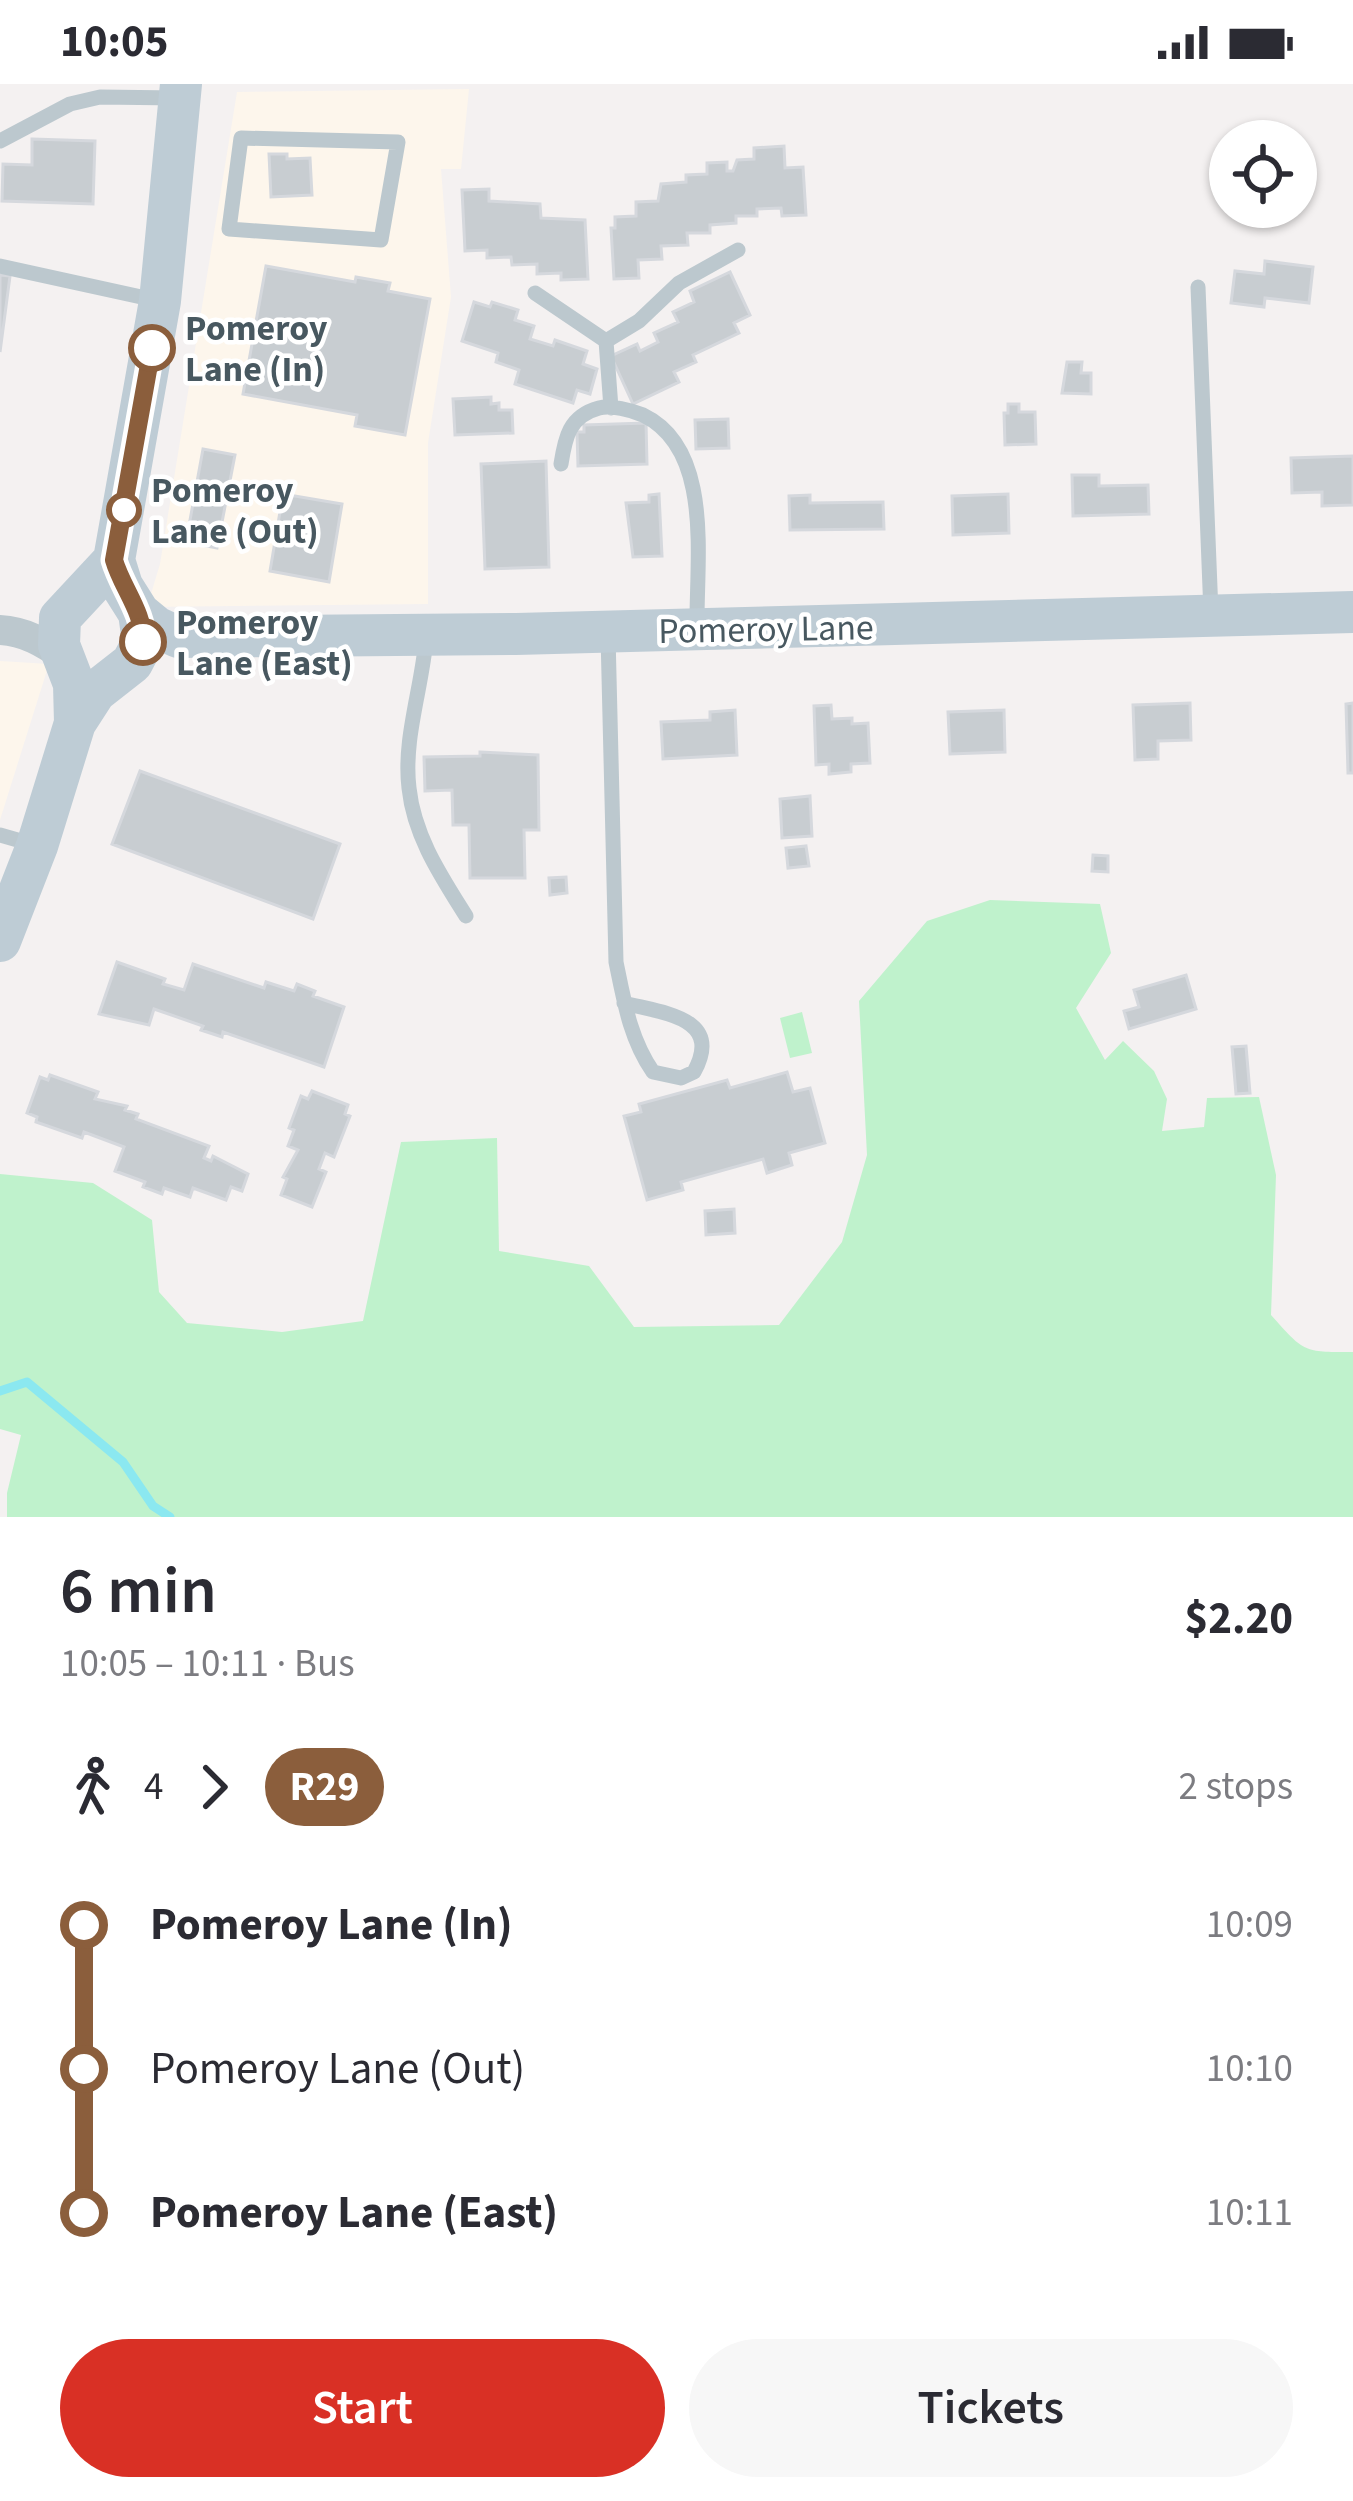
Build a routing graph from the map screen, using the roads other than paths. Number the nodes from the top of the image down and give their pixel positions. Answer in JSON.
{"nodes":[{"id":1,"x":181,"y":91,"type":"edge"},
{"id":2,"x":0,"y":141,"type":"edge"},
{"id":3,"x":229,"y":229,"type":"joint"},
{"id":4,"x":738,"y":250,"type":"dead end"},
{"id":5,"x":0,"y":266,"type":"edge"},
{"id":6,"x":1198,"y":287,"type":"dead end"},
{"id":7,"x":536,"y":293,"type":"dead end"},
{"id":8,"x":160,"y":301,"type":"junction"},
{"id":9,"x":605,"y":341,"type":"junction"},
{"id":10,"x":610,"y":408,"type":"junction"},
{"id":11,"x":561,"y":464,"type":"dead end"},
{"id":12,"x":114,"y":560,"type":"junction"},
{"id":13,"x":74,"y":601,"type":"junction"},
{"id":14,"x":136,"y":609,"type":"junction"},
{"id":15,"x":1353,"y":612,"type":"edge"},
{"id":16,"x":1211,"y":616,"type":"junction"},
{"id":17,"x":8,"y":630,"type":"edge"},
{"id":18,"x":698,"y":630,"type":"junction"},
{"id":19,"x":608,"y":632,"type":"junction"},
{"id":20,"x":427,"y":636,"type":"junction"},
{"id":21,"x":178,"y":637,"type":"junction"},
{"id":22,"x":65,"y":657,"type":"junction"},
{"id":23,"x":124,"y":668,"type":"junction"},
{"id":24,"x":75,"y":723,"type":"junction"},
{"id":25,"x":19,"y":840,"type":"edge"},
{"id":26,"x":466,"y":916,"type":"dead end"},
{"id":27,"x":0,"y":941,"type":"edge"},
{"id":28,"x":624,"y":1003,"type":"junction"}],
"edges":[{"from":1,"to":2,"type":"lane"},
{"from":1,"to":8,"type":"street"},
{"from":3,"to":3,"type":"lane"},
{"from":4,"to":9,"type":"lane"},
{"from":5,"to":8,"type":"lane"},
{"from":6,"to":16,"type":"lane"},
{"from":7,"to":9,"type":"lane"},
{"from":8,"to":12,"type":"street"},
{"from":9,"to":10,"type":"lane"},
{"from":10,"to":11,"type":"lane"},
{"from":10,"to":18,"type":"lane"},
{"from":12,"to":13,"type":"street"},
{"from":12,"to":14,"type":"street"},
{"from":13,"to":14,"type":"street"},
{"from":13,"to":17,"type":"street"},
{"from":13,"to":22,"type":"street"},
{"from":14,"to":21,"type":"street"},
{"from":14,"to":23,"type":"street"},
{"from":15,"to":16,"type":"street","name":"Pomeroy Lane"},
{"from":16,"to":18,"type":"street","name":"Pomeroy Lane"},
{"from":17,"to":22,"type":"street"},
{"from":18,"to":19,"type":"street","name":"Pomeroy Lane"},
{"from":19,"to":20,"type":"street","name":"Pomeroy Lane"},
{"from":19,"to":28,"type":"lane"},
{"from":20,"to":21,"type":"street","name":"Pomeroy Lane"},
{"from":20,"to":26,"type":"lane"},
{"from":21,"to":23,"type":"street","name":"Pomeroy Lane"},
{"from":22,"to":23,"type":"street"},
{"from":22,"to":24,"type":"street"},
{"from":23,"to":24,"type":"street"},
{"from":24,"to":25,"type":"street"},
{"from":25,"to":27,"type":"street"},
{"from":28,"to":28,"type":"lane"}]}
